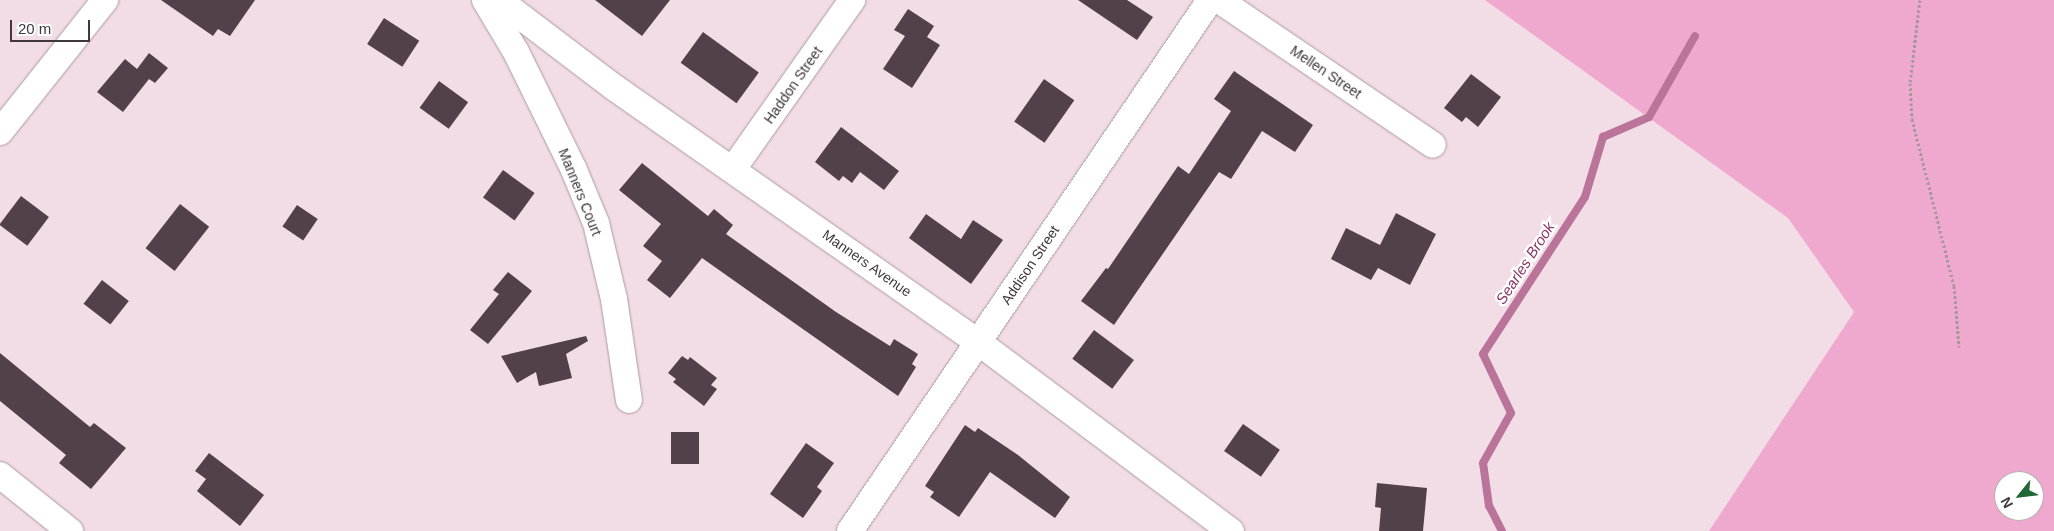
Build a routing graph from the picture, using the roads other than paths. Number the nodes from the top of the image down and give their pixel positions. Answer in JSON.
{"nodes":[{"id":1,"x":105,"y":0,"type":"edge"},
{"id":2,"x":485,"y":0,"type":"edge"},
{"id":3,"x":499,"y":0,"type":"edge"},
{"id":4,"x":852,"y":0,"type":"edge"},
{"id":5,"x":1210,"y":0,"type":"edge"},
{"id":6,"x":1219,"y":0,"type":"edge"},
{"id":7,"x":0,"y":132,"type":"edge"},
{"id":8,"x":1433,"y":145,"type":"dead end"},
{"id":9,"x":733,"y":169,"type":"junction"},
{"id":10,"x":978,"y":342,"type":"junction"},
{"id":11,"x":629,"y":400,"type":"dead end"},
{"id":12,"x":0,"y":475,"type":"edge"},
{"id":13,"x":70,"y":531,"type":"edge"},
{"id":14,"x":850,"y":531,"type":"edge"},
{"id":15,"x":1231,"y":531,"type":"edge"}],
"edges":[{"from":1,"to":7,"type":"street"},
{"from":2,"to":11,"type":"street","name":"Manners Court"},
{"from":3,"to":9,"type":"street","name":"Manners Avenue"},
{"from":4,"to":9,"type":"street","name":"Haddon Street"},
{"from":5,"to":10,"type":"street","name":"Addison Street"},
{"from":6,"to":8,"type":"street","name":"Mellen Street"},
{"from":9,"to":10,"type":"street","name":"Manners Avenue"},
{"from":10,"to":14,"type":"street","name":"Addison Street"},
{"from":10,"to":15,"type":"street","name":"Manners Avenue"},
{"from":12,"to":13,"type":"street"}]}
